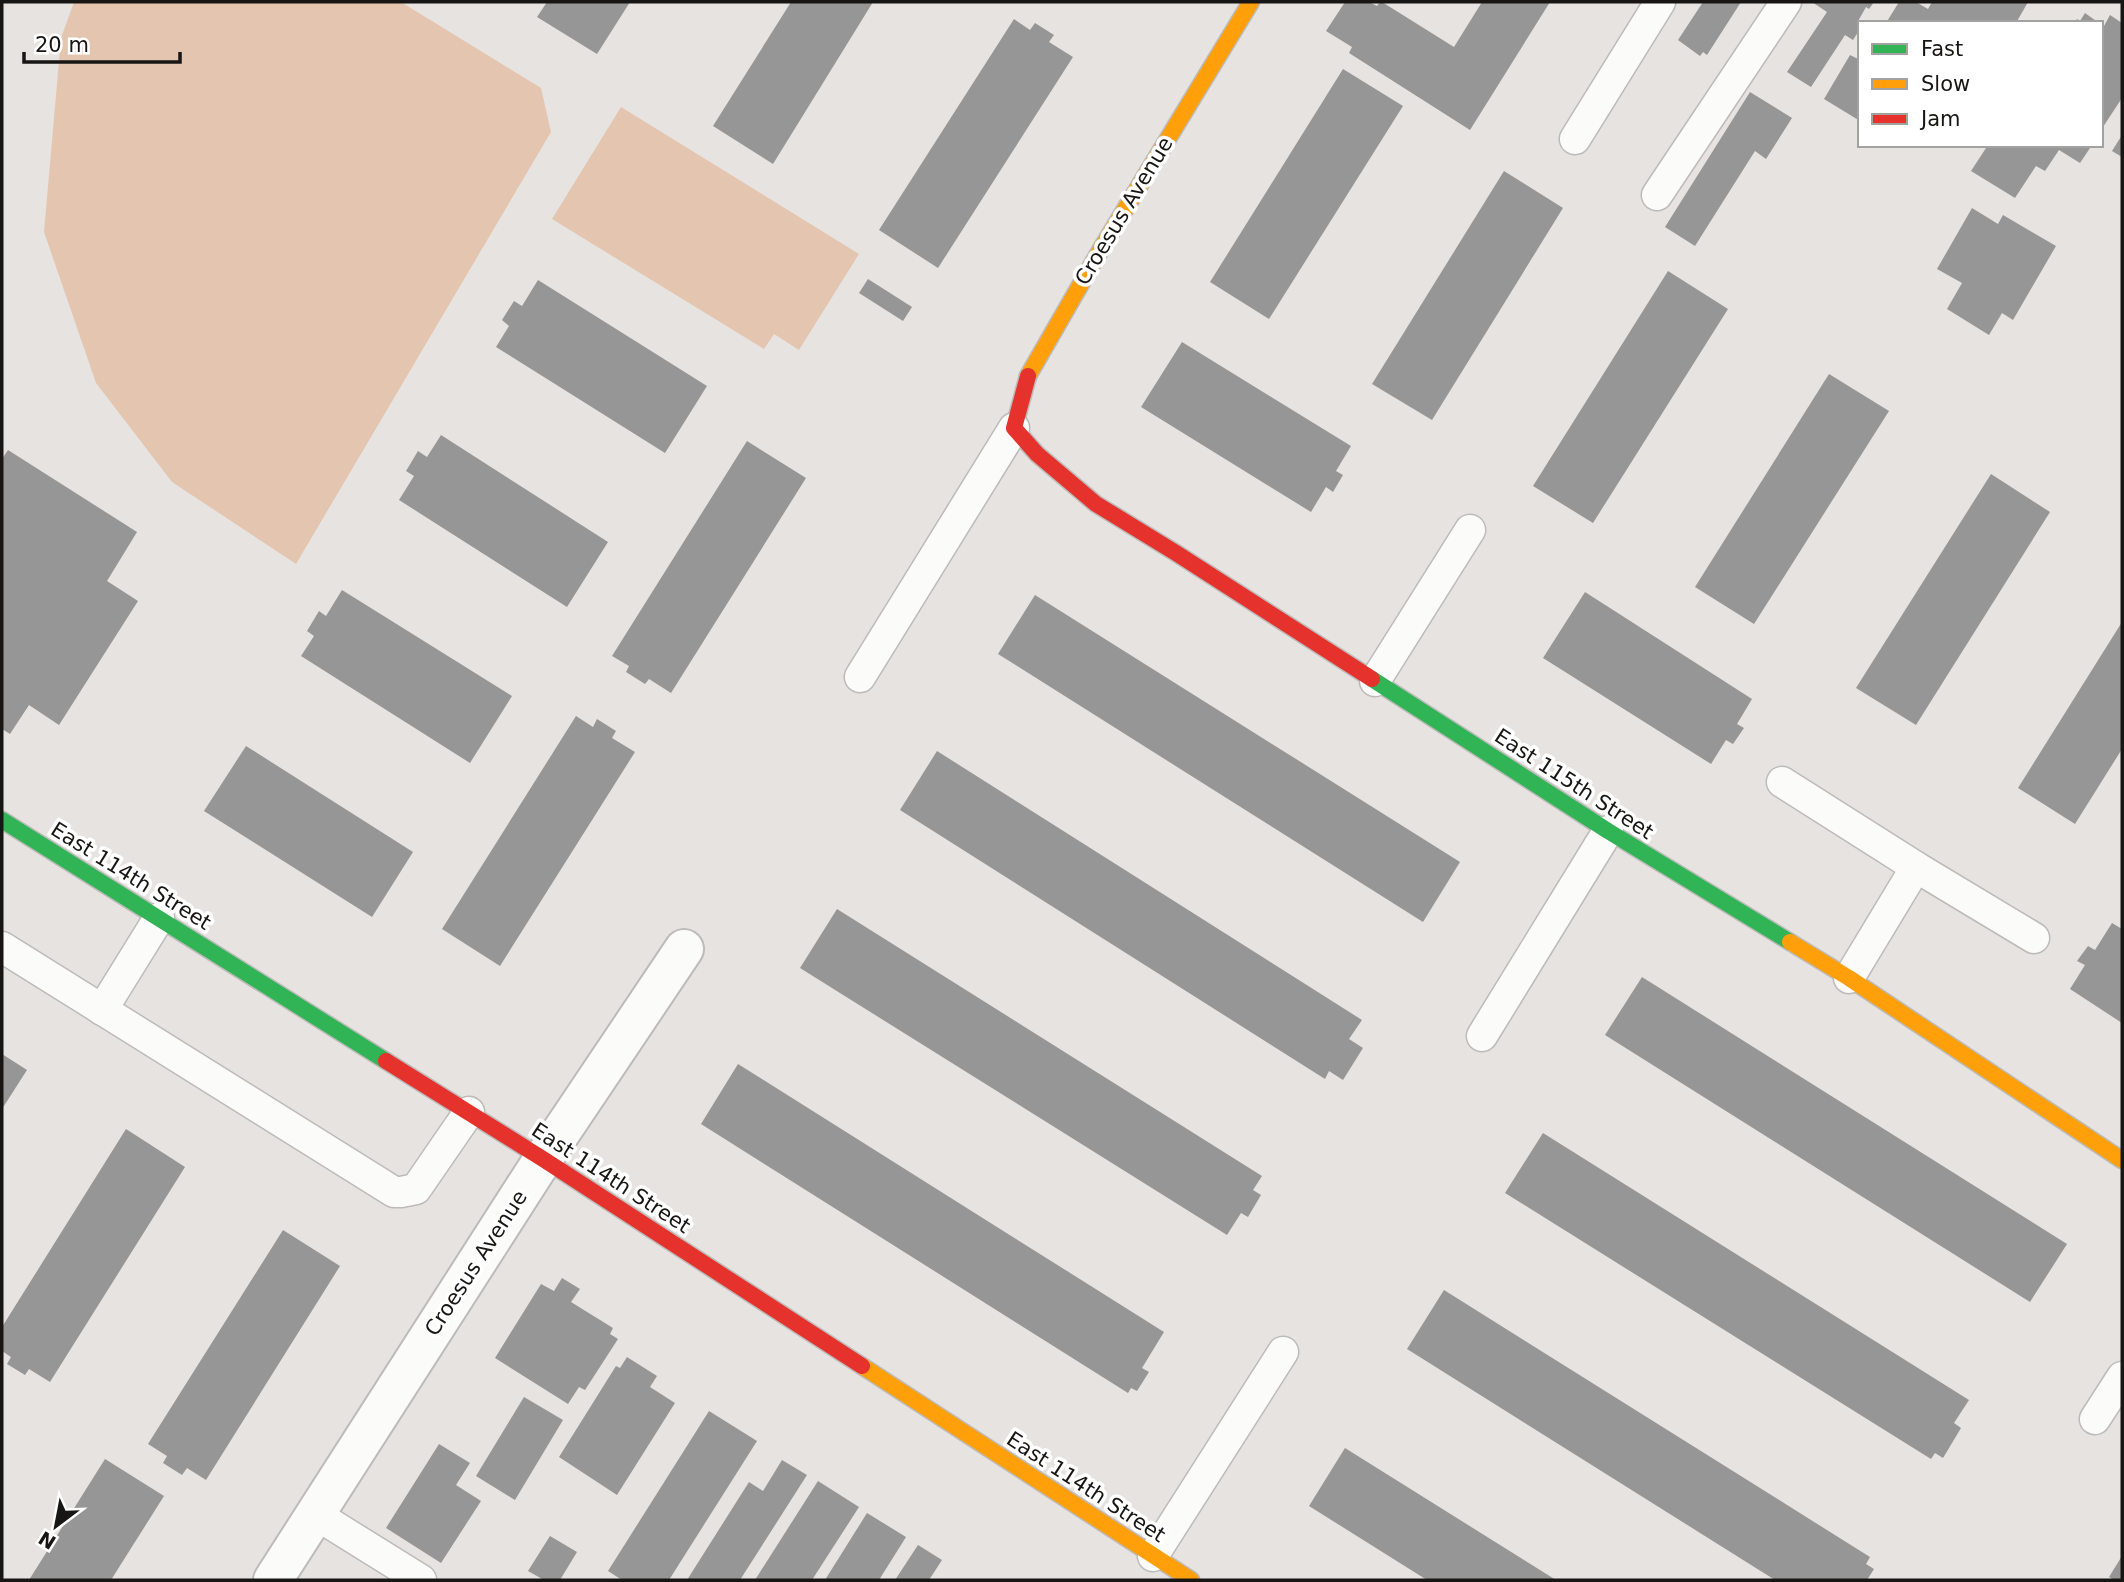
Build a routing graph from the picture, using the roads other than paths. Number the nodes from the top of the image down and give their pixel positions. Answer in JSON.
{"nodes":[{"id":1,"x":1251,"y":2,"type":"edge"},
{"id":2,"x":1660,"y":2,"type":"edge"},
{"id":3,"x":1786,"y":2,"type":"edge"},
{"id":4,"x":1576,"y":139,"type":"dead end"},
{"id":5,"x":1657,"y":195,"type":"dead end"},
{"id":6,"x":1014,"y":428,"type":"junction"},
{"id":7,"x":1470,"y":530,"type":"dead end"},
{"id":8,"x":860,"y":677,"type":"dead end"},
{"id":9,"x":1375,"y":681,"type":"junction"},
{"id":10,"x":1782,"y":782,"type":"dead end"},
{"id":11,"x":2,"y":820,"type":"edge"},
{"id":12,"x":1608,"y":831,"type":"junction"},
{"id":13,"x":1916,"y":867,"type":"junction"},
{"id":14,"x":159,"y":918,"type":"junction"},
{"id":15,"x":2034,"y":938,"type":"dead end"},
{"id":16,"x":2,"y":947,"type":"edge"},
{"id":17,"x":684,"y":949,"type":"dead end"},
{"id":18,"x":1849,"y":978,"type":"junction"},
{"id":19,"x":102,"y":1010,"type":"junction"},
{"id":20,"x":1482,"y":1036,"type":"dead end"},
{"id":21,"x":469,"y":1112,"type":"junction"},
{"id":22,"x":543,"y":1159,"type":"junction"},
{"id":23,"x":2122,"y":1160,"type":"edge"},
{"id":24,"x":1283,"y":1352,"type":"dead end"},
{"id":25,"x":2122,"y":1377,"type":"edge"},
{"id":26,"x":2095,"y":1419,"type":"dead end"},
{"id":27,"x":315,"y":1514,"type":"junction"},
{"id":28,"x":1153,"y":1556,"type":"junction"},
{"id":29,"x":273,"y":1580,"type":"edge"},
{"id":30,"x":421,"y":1580,"type":"edge"},
{"id":31,"x":1191,"y":1580,"type":"edge"}],
"edges":[{"from":1,"to":6,"type":"street","name":"Croesus Avenue"},
{"from":2,"to":4,"type":"lane"},
{"from":3,"to":5,"type":"lane"},
{"from":6,"to":8,"type":"lane"},
{"from":6,"to":9,"type":"street","name":"East 115th Street"},
{"from":7,"to":9,"type":"lane"},
{"from":9,"to":12,"type":"street","name":"East 115th Street"},
{"from":10,"to":13,"type":"lane"},
{"from":11,"to":14,"type":"street","name":"East 114th Street"},
{"from":12,"to":18,"type":"street","name":"East 115th Street"},
{"from":12,"to":20,"type":"lane"},
{"from":13,"to":15,"type":"lane"},
{"from":13,"to":18,"type":"lane"},
{"from":14,"to":19,"type":"lane"},
{"from":14,"to":21,"type":"street","name":"East 114th Street"},
{"from":16,"to":19,"type":"lane"},
{"from":17,"to":22,"type":"street","name":"Croesus Avenue"},
{"from":18,"to":23,"type":"street","name":"East 115th Street"},
{"from":19,"to":21,"type":"lane"},
{"from":21,"to":22,"type":"street","name":"East 114th Street"},
{"from":22,"to":27,"type":"street","name":"Croesus Avenue"},
{"from":22,"to":28,"type":"street","name":"East 114th Street"},
{"from":24,"to":28,"type":"lane"},
{"from":25,"to":26,"type":"lane"},
{"from":27,"to":29,"type":"street","name":"Croesus Avenue"},
{"from":27,"to":30,"type":"lane"},
{"from":28,"to":31,"type":"street","name":"East 114th Street"}]}
